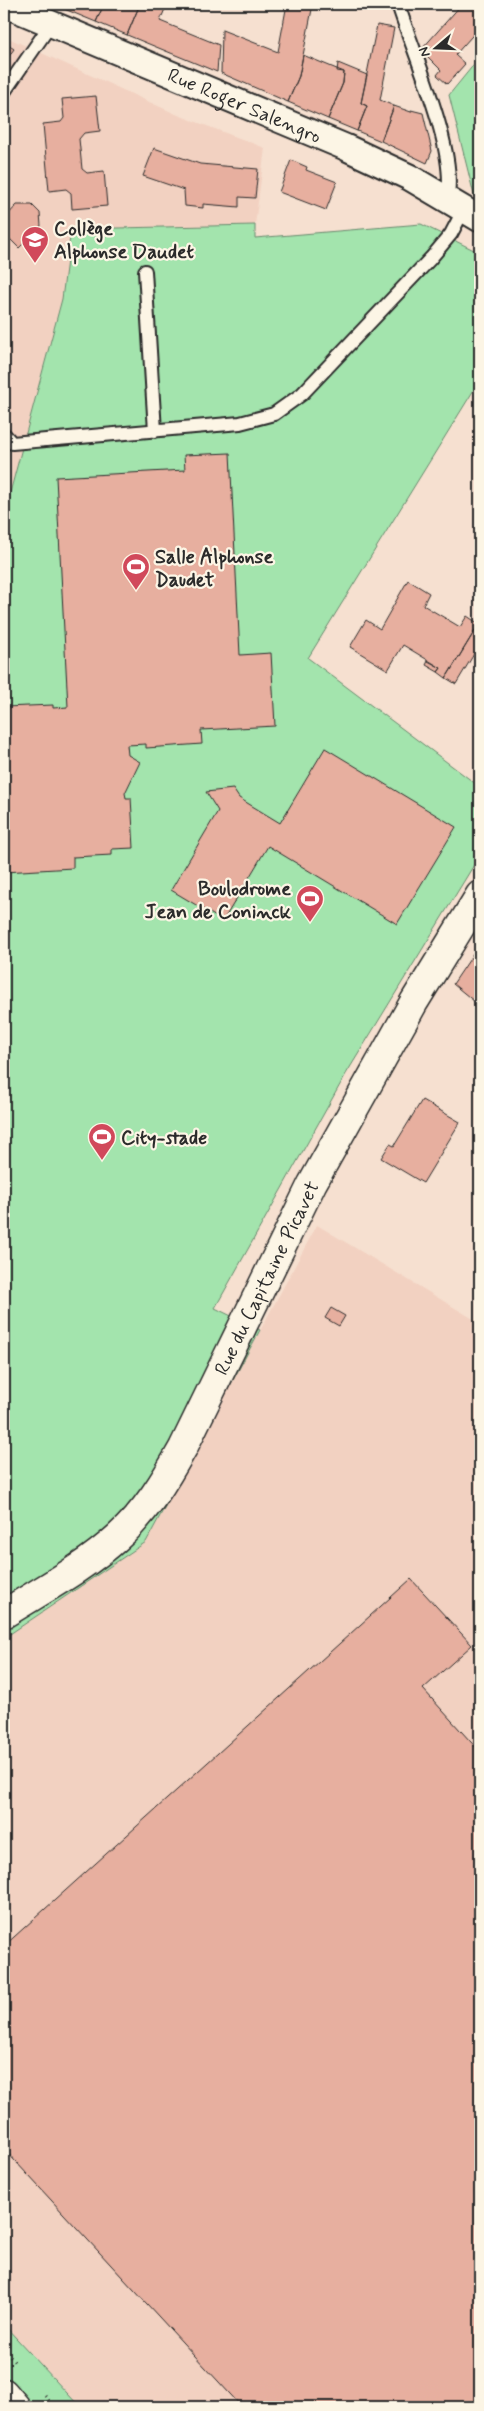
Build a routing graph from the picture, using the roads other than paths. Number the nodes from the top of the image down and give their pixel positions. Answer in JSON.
{"nodes":[{"id":1,"x":4,"y":4,"type":"edge"},
{"id":2,"x":398,"y":4,"type":"edge"},
{"id":3,"x":51,"y":24,"type":"junction"},
{"id":4,"x":4,"y":92,"type":"edge"},
{"id":5,"x":464,"y":208,"type":"edge"},
{"id":6,"x":145,"y":271,"type":"dead end"},
{"id":7,"x":155,"y":431,"type":"junction"},
{"id":8,"x":4,"y":434,"type":"edge"},
{"id":9,"x":480,"y":896,"type":"edge"},
{"id":10,"x":4,"y":1614,"type":"edge"},
{"id":11,"x":4,"y":2393,"type":"edge"},
{"id":12,"x":16,"y":2407,"type":"edge"}],
"edges":[{"from":1,"to":3,"type":"street","name":"Rue Roger Salengro"},
{"from":2,"to":5,"type":"lane"},
{"from":3,"to":4,"type":"lane"},
{"from":3,"to":5,"type":"street","name":"Rue Roger Salengro"},
{"from":5,"to":7,"type":"lane"},
{"from":6,"to":7,"type":"lane"},
{"from":7,"to":8,"type":"lane"},
{"from":9,"to":10,"type":"street","name":"Rue du Capitaine Picavet"},
{"from":11,"to":12,"type":"street"}]}
